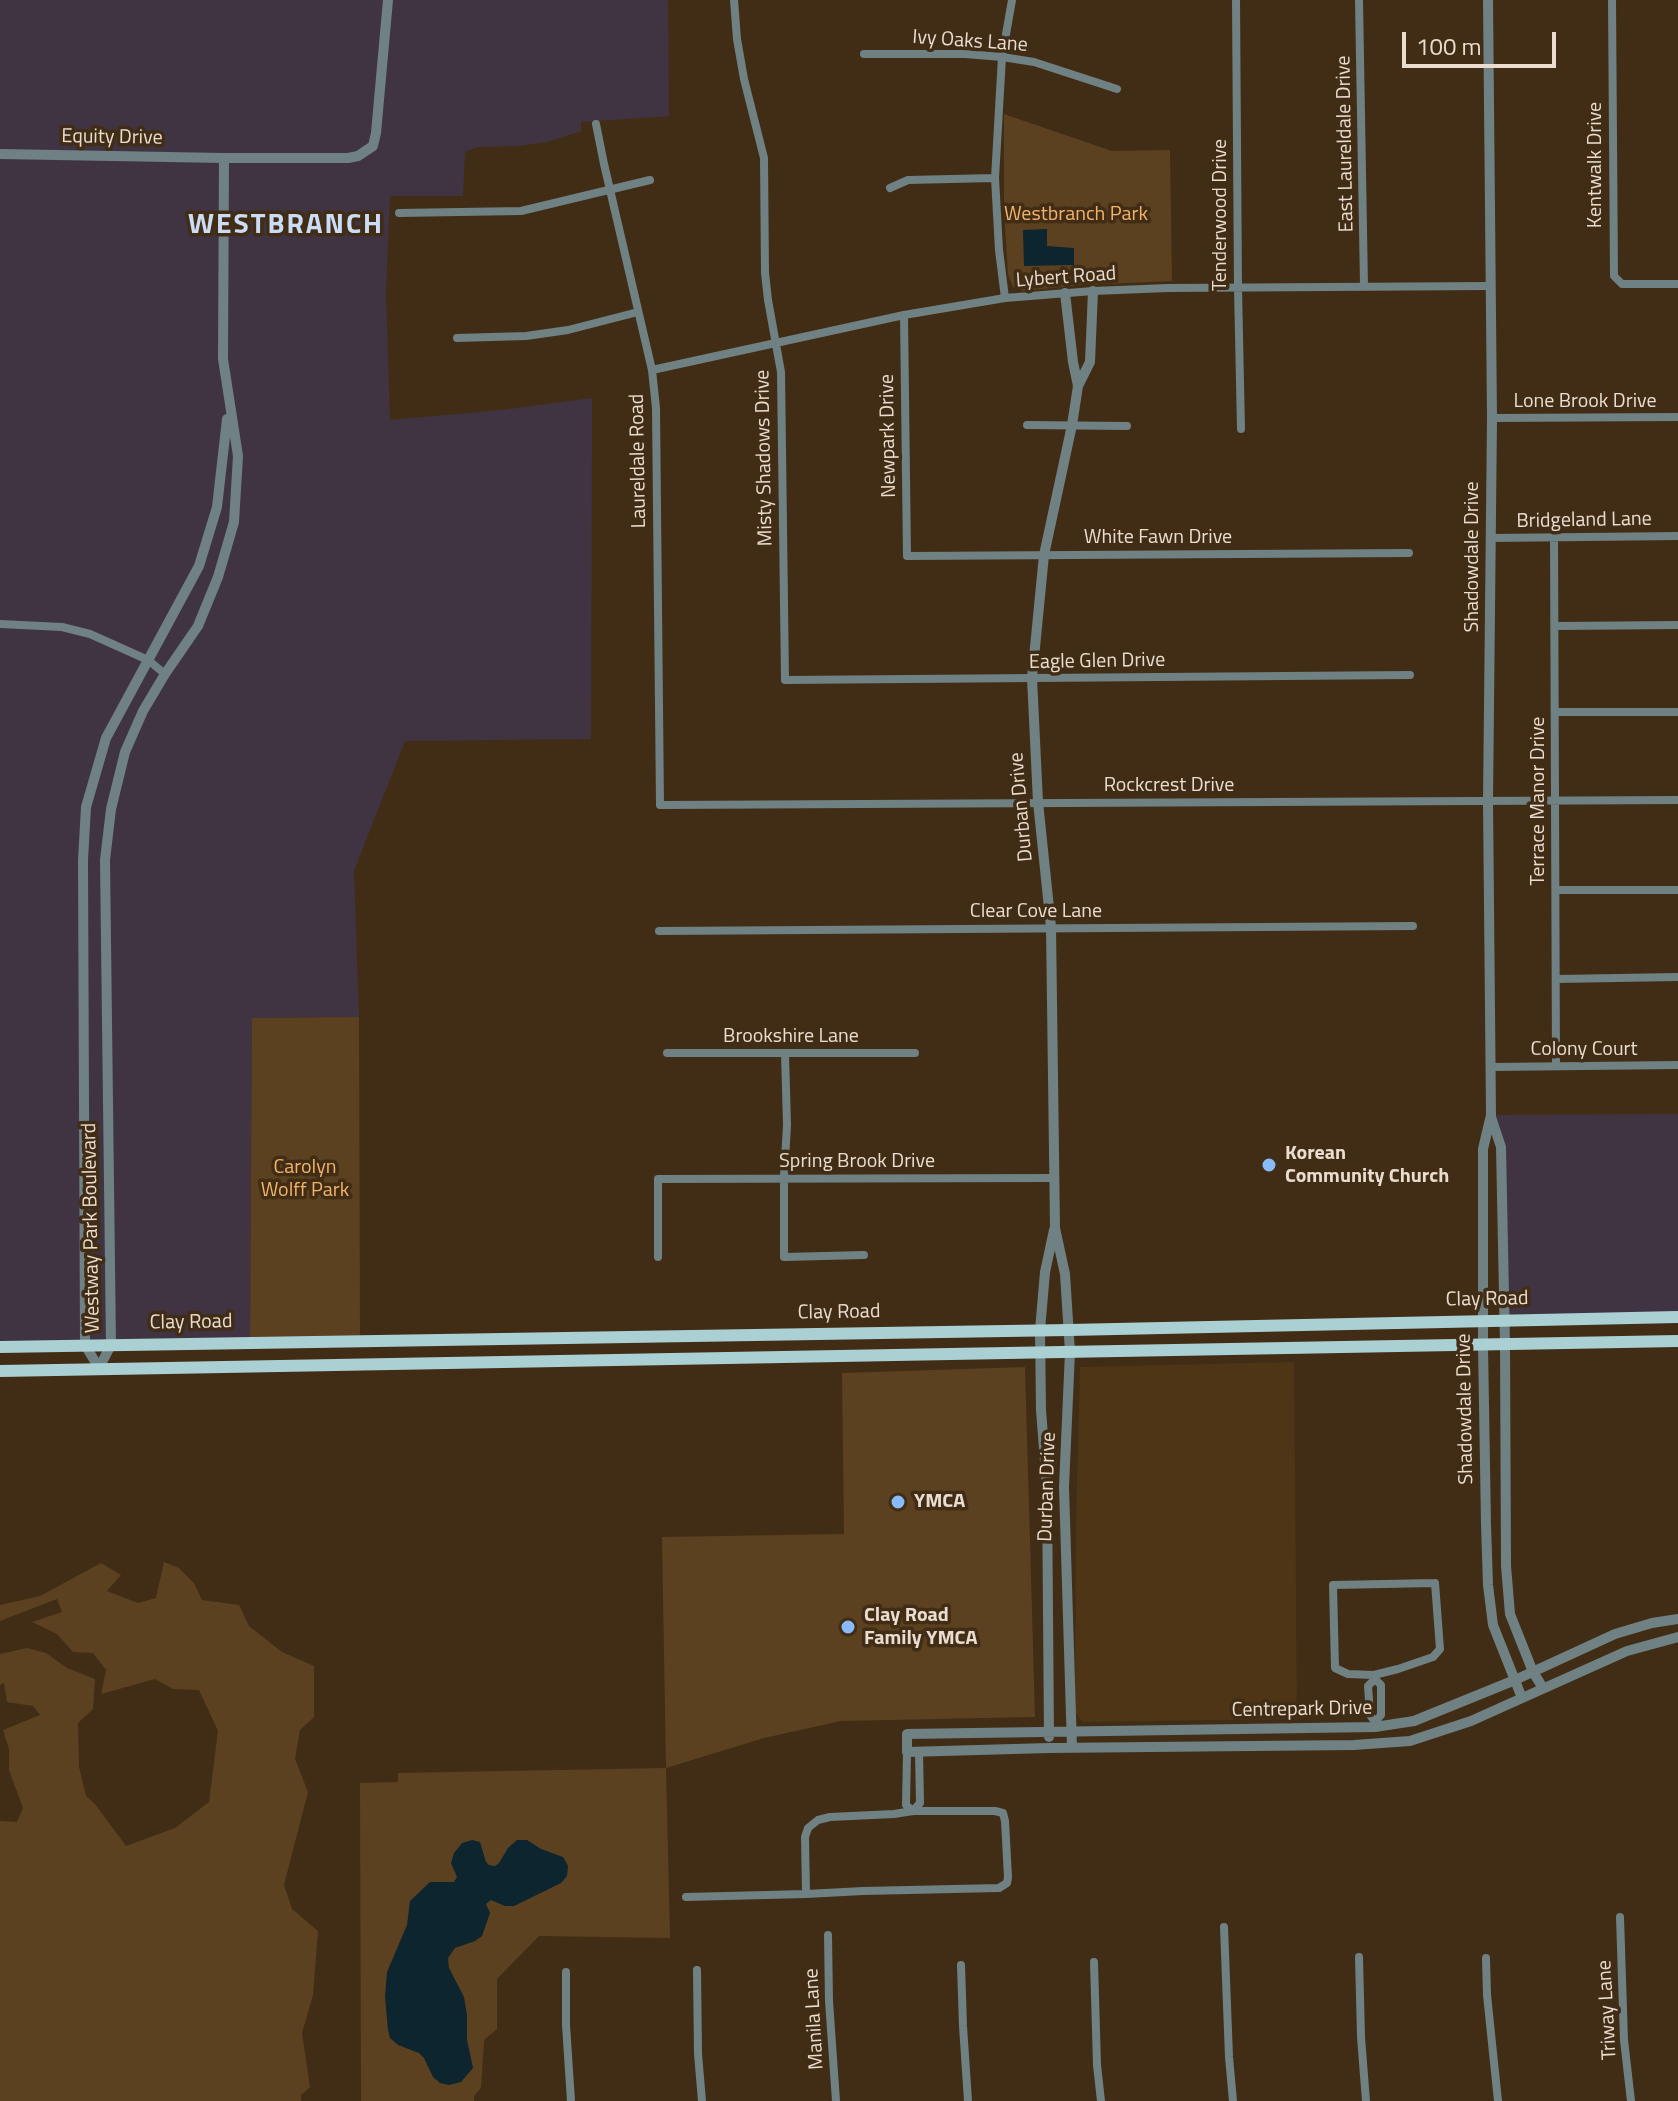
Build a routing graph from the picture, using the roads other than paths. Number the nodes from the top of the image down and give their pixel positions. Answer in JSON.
{"nodes":[{"id":1,"x":388,"y":0,"type":"edge"},
{"id":2,"x":734,"y":0,"type":"edge"},
{"id":3,"x":1012,"y":0,"type":"edge"},
{"id":4,"x":1236,"y":0,"type":"edge"},
{"id":5,"x":1359,"y":0,"type":"edge"},
{"id":6,"x":1488,"y":0,"type":"edge"},
{"id":7,"x":1612,"y":0,"type":"edge"},
{"id":8,"x":864,"y":54,"type":"dead end"},
{"id":9,"x":1002,"y":57,"type":"junction"},
{"id":10,"x":1117,"y":89,"type":"dead end"},
{"id":11,"x":596,"y":124,"type":"dead end"},
{"id":12,"x":0,"y":154,"type":"edge"},
{"id":13,"x":224,"y":158,"type":"junction"},
{"id":14,"x":995,"y":178,"type":"junction"},
{"id":15,"x":650,"y":180,"type":"dead end"},
{"id":16,"x":890,"y":188,"type":"dead end"},
{"id":17,"x":611,"y":191,"type":"junction"},
{"id":18,"x":399,"y":213,"type":"dead end"},
{"id":19,"x":1678,"y":284,"type":"edge"},
{"id":20,"x":1364,"y":286,"type":"junction"},
{"id":21,"x":1489,"y":286,"type":"junction"},
{"id":22,"x":1238,"y":288,"type":"junction"},
{"id":23,"x":1093,"y":291,"type":"junction"},
{"id":24,"x":1065,"y":293,"type":"junction"},
{"id":25,"x":1005,"y":298,"type":"junction"},
{"id":26,"x":638,"y":312,"type":"junction"},
{"id":27,"x":904,"y":315,"type":"junction"},
{"id":28,"x":457,"y":338,"type":"dead end"},
{"id":29,"x":775,"y":344,"type":"junction"},
{"id":30,"x":652,"y":370,"type":"junction"},
{"id":31,"x":1078,"y":386,"type":"junction"},
{"id":32,"x":229,"y":405,"type":"junction"},
{"id":33,"x":1678,"y":417,"type":"edge"},
{"id":34,"x":1492,"y":418,"type":"junction"},
{"id":35,"x":1027,"y":425,"type":"dead end"},
{"id":36,"x":1072,"y":425,"type":"junction"},
{"id":37,"x":1127,"y":426,"type":"dead end"},
{"id":38,"x":1241,"y":429,"type":"dead end"},
{"id":39,"x":1554,"y":536,"type":"junction"},
{"id":40,"x":1678,"y":536,"type":"edge"},
{"id":41,"x":1491,"y":538,"type":"junction"},
{"id":42,"x":1409,"y":553,"type":"dead end"},
{"id":43,"x":1044,"y":555,"type":"junction"},
{"id":44,"x":907,"y":556,"type":"joint"},
{"id":45,"x":0,"y":624,"type":"edge"},
{"id":46,"x":1678,"y":625,"type":"edge"},
{"id":47,"x":1555,"y":626,"type":"junction"},
{"id":48,"x":148,"y":660,"type":"junction"},
{"id":49,"x":165,"y":674,"type":"junction"},
{"id":50,"x":1410,"y":675,"type":"dead end"},
{"id":51,"x":1032,"y":678,"type":"junction"},
{"id":52,"x":785,"y":680,"type":"joint"},
{"id":53,"x":1555,"y":712,"type":"junction"},
{"id":54,"x":1678,"y":712,"type":"edge"},
{"id":55,"x":1678,"y":800,"type":"edge"},
{"id":56,"x":1488,"y":801,"type":"junction"},
{"id":57,"x":1555,"y":801,"type":"junction"},
{"id":58,"x":1038,"y":802,"type":"junction"},
{"id":59,"x":660,"y":805,"type":"joint"},
{"id":60,"x":1556,"y":890,"type":"junction"},
{"id":61,"x":1678,"y":890,"type":"edge"},
{"id":62,"x":1413,"y":926,"type":"dead end"},
{"id":63,"x":1051,"y":927,"type":"junction"},
{"id":64,"x":659,"y":931,"type":"dead end"},
{"id":65,"x":1678,"y":977,"type":"edge"},
{"id":66,"x":1556,"y":979,"type":"junction"},
{"id":67,"x":667,"y":1053,"type":"dead end"},
{"id":68,"x":915,"y":1053,"type":"dead end"},
{"id":69,"x":785,"y":1054,"type":"junction"},
{"id":70,"x":1678,"y":1065,"type":"edge"},
{"id":71,"x":1556,"y":1066,"type":"junction"},
{"id":72,"x":1491,"y":1067,"type":"junction"},
{"id":73,"x":1491,"y":1115,"type":"junction"},
{"id":74,"x":784,"y":1177,"type":"junction"},
{"id":75,"x":1055,"y":1178,"type":"junction"},
{"id":76,"x":1055,"y":1228,"type":"junction"},
{"id":77,"x":864,"y":1255,"type":"dead end"},
{"id":78,"x":658,"y":1257,"type":"dead end"},
{"id":79,"x":1678,"y":1317,"type":"edge"},
{"id":80,"x":1483,"y":1320,"type":"junction"},
{"id":81,"x":1504,"y":1320,"type":"junction"},
{"id":82,"x":1220,"y":1326,"type":"junction"},
{"id":83,"x":1040,"y":1330,"type":"junction"},
{"id":84,"x":1069,"y":1330,"type":"junction"},
{"id":85,"x":867,"y":1332,"type":"junction"},
{"id":86,"x":689,"y":1335,"type":"junction"},
{"id":87,"x":524,"y":1337,"type":"junction"},
{"id":88,"x":375,"y":1340,"type":"junction"},
{"id":89,"x":1678,"y":1341,"type":"edge"},
{"id":90,"x":85,"y":1345,"type":"junction"},
{"id":91,"x":111,"y":1345,"type":"junction"},
{"id":92,"x":1483,"y":1345,"type":"junction"},
{"id":93,"x":1505,"y":1345,"type":"junction"},
{"id":94,"x":0,"y":1347,"type":"edge"},
{"id":95,"x":1219,"y":1349,"type":"junction"},
{"id":96,"x":1040,"y":1352,"type":"junction"},
{"id":97,"x":1070,"y":1352,"type":"junction"},
{"id":98,"x":866,"y":1355,"type":"junction"},
{"id":99,"x":690,"y":1359,"type":"junction"},
{"id":100,"x":526,"y":1362,"type":"junction"},
{"id":101,"x":375,"y":1364,"type":"junction"},
{"id":102,"x":99,"y":1368,"type":"junction"},
{"id":103,"x":0,"y":1371,"type":"edge"},
{"id":104,"x":1506,"y":1523,"type":"junction"},
{"id":105,"x":1486,"y":1524,"type":"junction"},
{"id":106,"x":1678,"y":1619,"type":"edge"},
{"id":107,"x":1665,"y":1621,"type":"junction"},
{"id":108,"x":1673,"y":1638,"type":"edge"},
{"id":109,"x":1533,"y":1672,"type":"junction"},
{"id":110,"x":1374,"y":1677,"type":"junction"},
{"id":111,"x":1515,"y":1680,"type":"junction"},
{"id":112,"x":1543,"y":1688,"type":"junction"},
{"id":113,"x":1522,"y":1698,"type":"junction"},
{"id":114,"x":1375,"y":1725,"type":"junction"},
{"id":115,"x":1220,"y":1730,"type":"junction"},
{"id":116,"x":1071,"y":1732,"type":"junction"},
{"id":117,"x":1049,"y":1733,"type":"junction"},
{"id":118,"x":1378,"y":1744,"type":"junction"},
{"id":119,"x":1220,"y":1746,"type":"junction"},
{"id":120,"x":1049,"y":1748,"type":"junction"},
{"id":121,"x":1072,"y":1748,"type":"junction"},
{"id":122,"x":913,"y":1752,"type":"junction"},
{"id":123,"x":920,"y":1783,"type":"junction"},
{"id":124,"x":906,"y":1784,"type":"junction"},
{"id":125,"x":913,"y":1811,"type":"junction"},
{"id":126,"x":806,"y":1894,"type":"junction"},
{"id":127,"x":686,"y":1897,"type":"dead end"},
{"id":128,"x":1620,"y":1917,"type":"dead end"},
{"id":129,"x":1224,"y":1927,"type":"dead end"},
{"id":130,"x":828,"y":1935,"type":"dead end"},
{"id":131,"x":1359,"y":1957,"type":"dead end"},
{"id":132,"x":1486,"y":1958,"type":"dead end"},
{"id":133,"x":1094,"y":1962,"type":"dead end"},
{"id":134,"x":961,"y":1965,"type":"dead end"},
{"id":135,"x":697,"y":1970,"type":"dead end"},
{"id":136,"x":566,"y":1972,"type":"dead end"},
{"id":137,"x":571,"y":2101,"type":"edge"},
{"id":138,"x":702,"y":2101,"type":"edge"},
{"id":139,"x":836,"y":2101,"type":"edge"},
{"id":140,"x":968,"y":2101,"type":"edge"},
{"id":141,"x":1101,"y":2101,"type":"edge"},
{"id":142,"x":1233,"y":2101,"type":"edge"},
{"id":143,"x":1366,"y":2101,"type":"edge"},
{"id":144,"x":1498,"y":2101,"type":"edge"},
{"id":145,"x":1631,"y":2101,"type":"edge"}],
"edges":[{"from":1,"to":13,"type":"street"},
{"from":2,"to":29,"type":"street","name":"Misty Shadows Drive"},
{"from":3,"to":9,"type":"street"},
{"from":4,"to":22,"type":"street","name":"Tenderwood Drive"},
{"from":5,"to":20,"type":"street","name":"East Laureldale Drive"},
{"from":6,"to":21,"type":"street","name":"Shadowdale Drive"},
{"from":7,"to":19,"type":"street","name":"Kentwalk Drive"},
{"from":8,"to":9,"type":"street","name":"Ivy Oaks Lane"},
{"from":9,"to":10,"type":"street","name":"Ivy Oaks Lane"},
{"from":9,"to":14,"type":"street"},
{"from":11,"to":17,"type":"street","name":"Laureldale Road"},
{"from":12,"to":13,"type":"street","name":"Equity Drive"},
{"from":13,"to":32,"type":"street","name":"Westway Park Boulevard"},
{"from":14,"to":16,"type":"street"},
{"from":14,"to":25,"type":"street"},
{"from":15,"to":17,"type":"street"},
{"from":17,"to":18,"type":"street"},
{"from":17,"to":26,"type":"street","name":"Laureldale Road"},
{"from":20,"to":21,"type":"street","name":"Lybert Road"},
{"from":20,"to":22,"type":"street","name":"Lybert Road"},
{"from":21,"to":34,"type":"street","name":"Shadowdale Drive"},
{"from":22,"to":23,"type":"street","name":"Lybert Road"},
{"from":22,"to":38,"type":"street","name":"Tenderwood Drive"},
{"from":23,"to":24,"type":"street","name":"Lybert Road"},
{"from":23,"to":31,"type":"street","name":"Durban Drive"},
{"from":24,"to":25,"type":"street","name":"Lybert Road"},
{"from":24,"to":31,"type":"street","name":"Durban Drive"},
{"from":25,"to":27,"type":"street","name":"Lybert Road"},
{"from":26,"to":28,"type":"street"},
{"from":26,"to":30,"type":"street","name":"Laureldale Road"},
{"from":27,"to":29,"type":"street","name":"Lybert Road"},
{"from":27,"to":44,"type":"street","name":"Newpark Drive"},
{"from":29,"to":30,"type":"street","name":"Lybert Road"},
{"from":29,"to":52,"type":"street","name":"Misty Shadows Drive"},
{"from":30,"to":59,"type":"street","name":"Laureldale Road"},
{"from":31,"to":36,"type":"street","name":"Durban Drive"},
{"from":32,"to":48,"type":"street","name":"Westway Park Boulevard"},
{"from":32,"to":49,"type":"street","name":"Westway Park Boulevard"},
{"from":33,"to":34,"type":"street","name":"Lone Brook Drive"},
{"from":34,"to":41,"type":"street","name":"Shadowdale Drive"},
{"from":35,"to":36,"type":"street"},
{"from":36,"to":37,"type":"street"},
{"from":36,"to":43,"type":"street","name":"Durban Drive"},
{"from":39,"to":40,"type":"street","name":"Bridgeland Lane"},
{"from":39,"to":41,"type":"street","name":"Bridgeland Lane"},
{"from":39,"to":47,"type":"street","name":"Terrace Manor Drive"},
{"from":41,"to":56,"type":"street","name":"Shadowdale Drive"},
{"from":42,"to":43,"type":"street","name":"White Fawn Drive"},
{"from":43,"to":44,"type":"street","name":"White Fawn Drive"},
{"from":43,"to":51,"type":"street","name":"Durban Drive"},
{"from":45,"to":48,"type":"street"},
{"from":46,"to":47,"type":"street"},
{"from":47,"to":53,"type":"street","name":"Terrace Manor Drive"},
{"from":48,"to":49,"type":"street"},
{"from":48,"to":90,"type":"street","name":"Westway Park Boulevard"},
{"from":49,"to":91,"type":"street","name":"Westway Park Boulevard"},
{"from":50,"to":51,"type":"street","name":"Eagle Glen Drive"},
{"from":51,"to":52,"type":"street","name":"Eagle Glen Drive"},
{"from":51,"to":58,"type":"street","name":"Durban Drive"},
{"from":53,"to":54,"type":"street"},
{"from":53,"to":57,"type":"street","name":"Terrace Manor Drive"},
{"from":55,"to":57,"type":"street","name":"Rockcrest Drive"},
{"from":56,"to":57,"type":"street","name":"Rockcrest Drive"},
{"from":56,"to":58,"type":"street","name":"Rockcrest Drive"},
{"from":56,"to":72,"type":"street","name":"Shadowdale Drive"},
{"from":57,"to":60,"type":"street","name":"Terrace Manor Drive"},
{"from":58,"to":59,"type":"street","name":"Rockcrest Drive"},
{"from":58,"to":63,"type":"street","name":"Durban Drive"},
{"from":60,"to":61,"type":"street"},
{"from":60,"to":66,"type":"street","name":"Terrace Manor Drive"},
{"from":62,"to":63,"type":"street","name":"Clear Cove Lane"},
{"from":63,"to":64,"type":"street","name":"Clear Cove Lane"},
{"from":63,"to":75,"type":"street","name":"Durban Drive"},
{"from":65,"to":66,"type":"street"},
{"from":66,"to":71,"type":"street","name":"Terrace Manor Drive"},
{"from":67,"to":69,"type":"street","name":"Brookshire Lane"},
{"from":68,"to":69,"type":"street","name":"Brookshire Lane"},
{"from":69,"to":74,"type":"street"},
{"from":70,"to":71,"type":"street","name":"Colony Court"},
{"from":71,"to":72,"type":"street","name":"Colony Court"},
{"from":72,"to":73,"type":"street","name":"Shadowdale Drive"},
{"from":73,"to":80,"type":"street","name":"Shadowdale Drive"},
{"from":73,"to":81,"type":"street","name":"Shadowdale Drive"},
{"from":74,"to":75,"type":"street","name":"Spring Brook Drive"},
{"from":74,"to":77,"type":"street"},
{"from":74,"to":78,"type":"street","name":"Spring Brook Drive"},
{"from":75,"to":76,"type":"street","name":"Durban Drive"},
{"from":76,"to":83,"type":"street","name":"Durban Drive"},
{"from":76,"to":84,"type":"street","name":"Durban Drive"},
{"from":79,"to":81,"type":"main road","name":"Clay Road"},
{"from":80,"to":81,"type":"main road","name":"Clay Road"},
{"from":80,"to":82,"type":"main road","name":"Clay Road"},
{"from":80,"to":92,"type":"street","name":"Shadowdale Drive"},
{"from":81,"to":93,"type":"street","name":"Shadowdale Drive"},
{"from":82,"to":84,"type":"main road","name":"Clay Road"},
{"from":82,"to":95,"type":"main road"},
{"from":83,"to":84,"type":"main road","name":"Clay Road"},
{"from":83,"to":85,"type":"main road","name":"Clay Road"},
{"from":83,"to":96,"type":"street","name":"Durban Drive"},
{"from":84,"to":97,"type":"street","name":"Durban Drive"},
{"from":85,"to":86,"type":"main road","name":"Clay Road"},
{"from":85,"to":98,"type":"main road"},
{"from":86,"to":87,"type":"main road","name":"Clay Road"},
{"from":86,"to":99,"type":"main road"},
{"from":87,"to":88,"type":"main road","name":"Clay Road"},
{"from":87,"to":100,"type":"main road"},
{"from":88,"to":91,"type":"main road","name":"Clay Road"},
{"from":88,"to":101,"type":"main road"},
{"from":89,"to":93,"type":"main road"},
{"from":90,"to":91,"type":"main road","name":"Clay Road"},
{"from":90,"to":94,"type":"main road","name":"Clay Road"},
{"from":90,"to":102,"type":"street","name":"Westway Park Boulevard"},
{"from":91,"to":102,"type":"street","name":"Westway Park Boulevard"},
{"from":92,"to":93,"type":"main road"},
{"from":92,"to":95,"type":"main road"},
{"from":92,"to":105,"type":"street","name":"Shadowdale Drive"},
{"from":93,"to":104,"type":"street","name":"Shadowdale Drive"},
{"from":95,"to":97,"type":"main road"},
{"from":96,"to":97,"type":"main road"},
{"from":96,"to":98,"type":"main road"},
{"from":96,"to":117,"type":"street","name":"Durban Drive"},
{"from":97,"to":116,"type":"street","name":"Durban Drive"},
{"from":98,"to":99,"type":"main road"},
{"from":99,"to":100,"type":"main road"},
{"from":100,"to":101,"type":"main road"},
{"from":101,"to":102,"type":"main road"},
{"from":102,"to":103,"type":"main road"},
{"from":104,"to":105,"type":"street"},
{"from":104,"to":109,"type":"street","name":"Shadowdale Drive"},
{"from":105,"to":111,"type":"street","name":"Shadowdale Drive"},
{"from":106,"to":107,"type":"street","name":"Centrepark Drive"},
{"from":107,"to":108,"type":"street"},
{"from":107,"to":109,"type":"street","name":"Centrepark Drive"},
{"from":108,"to":112,"type":"street","name":"Centrepark Drive"},
{"from":109,"to":111,"type":"street","name":"Centrepark Drive"},
{"from":109,"to":112,"type":"street","name":"Shadowdale Drive"},
{"from":110,"to":110,"type":"street"},
{"from":110,"to":114,"type":"street"},
{"from":111,"to":113,"type":"street","name":"Shadowdale Drive"},
{"from":111,"to":114,"type":"street","name":"Centrepark Drive"},
{"from":112,"to":113,"type":"street","name":"Centrepark Drive"},
{"from":113,"to":118,"type":"street","name":"Centrepark Drive"},
{"from":114,"to":115,"type":"street","name":"Centrepark Drive"},
{"from":114,"to":118,"type":"street"},
{"from":115,"to":116,"type":"street","name":"Centrepark Drive"},
{"from":115,"to":119,"type":"street"},
{"from":116,"to":117,"type":"street","name":"Centrepark Drive"},
{"from":116,"to":121,"type":"street","name":"Durban Drive"},
{"from":117,"to":120,"type":"street","name":"Durban Drive"},
{"from":117,"to":122,"type":"street","name":"Centrepark Drive"},
{"from":118,"to":119,"type":"street","name":"Centrepark Drive"},
{"from":119,"to":121,"type":"street","name":"Centrepark Drive"},
{"from":120,"to":121,"type":"street","name":"Centrepark Drive"},
{"from":120,"to":122,"type":"street","name":"Centrepark Drive"},
{"from":122,"to":123,"type":"street"},
{"from":122,"to":124,"type":"street"},
{"from":123,"to":124,"type":"street"},
{"from":123,"to":125,"type":"street"},
{"from":124,"to":125,"type":"street"},
{"from":125,"to":126,"type":"street"},
{"from":125,"to":126,"type":"street"},
{"from":126,"to":127,"type":"street"},
{"from":128,"to":145,"type":"street","name":"Triway Lane"},
{"from":129,"to":142,"type":"street"},
{"from":130,"to":139,"type":"street","name":"Manila Lane"},
{"from":131,"to":143,"type":"street"},
{"from":132,"to":144,"type":"street"},
{"from":133,"to":141,"type":"street"},
{"from":134,"to":140,"type":"street"},
{"from":135,"to":138,"type":"street"},
{"from":136,"to":137,"type":"street"}]}
